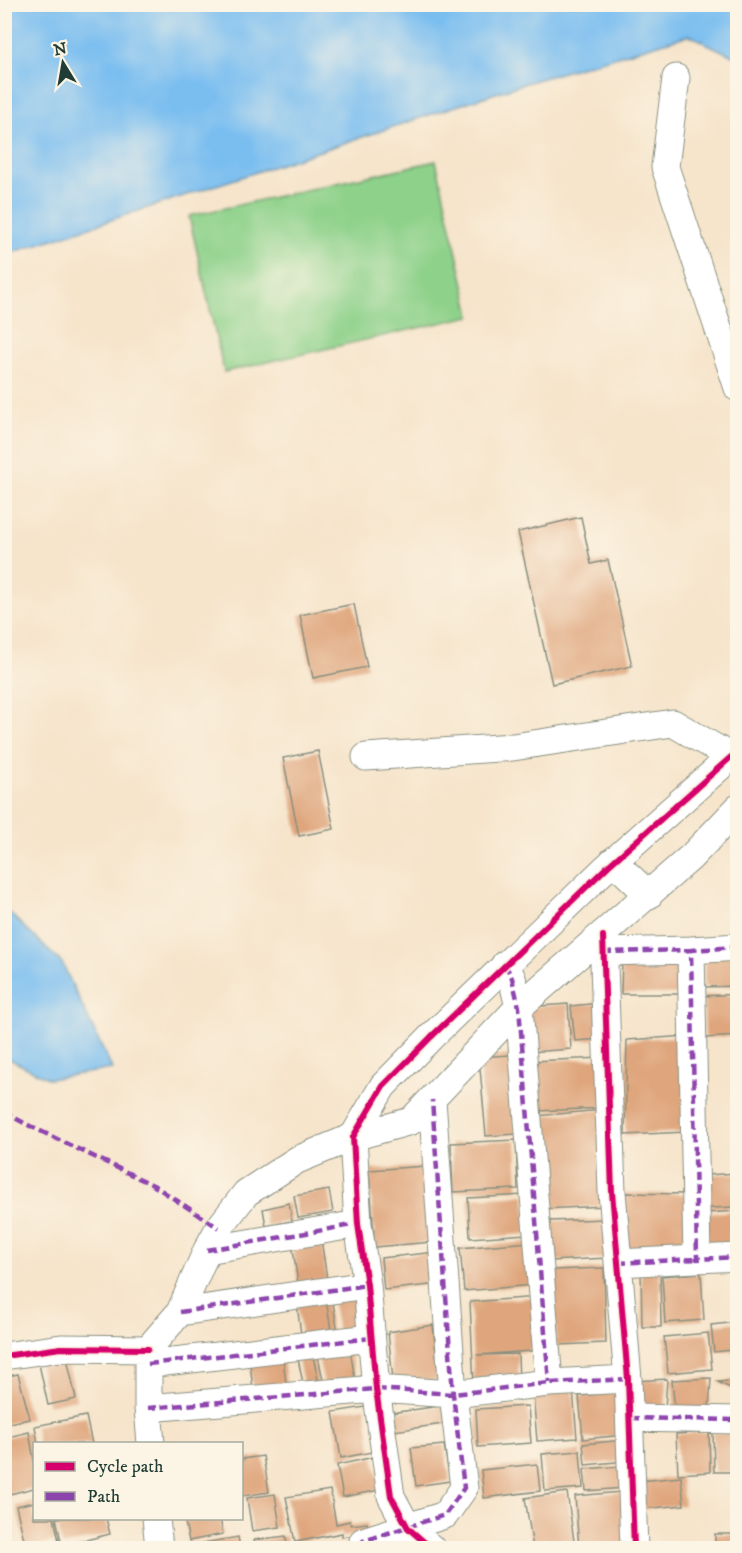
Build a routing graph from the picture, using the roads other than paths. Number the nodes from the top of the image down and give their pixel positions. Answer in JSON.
{"nodes":[{"id":1,"x":676,"y":78,"type":"dead end"},
{"id":2,"x":738,"y":388,"type":"edge"},
{"id":3,"x":734,"y":755,"type":"edge"},
{"id":4,"x":366,"y":757,"type":"dead end"},
{"id":5,"x":738,"y":808,"type":"edge"},
{"id":6,"x":613,"y":861,"type":"junction"},
{"id":7,"x":649,"y":895,"type":"junction"},
{"id":8,"x":603,"y":944,"type":"junction"},
{"id":9,"x":738,"y":947,"type":"edge"},
{"id":10,"x":691,"y":950,"type":"junction"},
{"id":11,"x":505,"y":964,"type":"junction"},
{"id":12,"x":519,"y":1007,"type":"junction"},
{"id":13,"x":432,"y":1100,"type":"junction"},
{"id":14,"x":353,"y":1137,"type":"junction"},
{"id":15,"x":358,"y":1224,"type":"junction"},
{"id":16,"x":207,"y":1250,"type":"junction"},
{"id":17,"x":738,"y":1257,"type":"edge"},
{"id":18,"x":697,"y":1259,"type":"junction"},
{"id":19,"x":618,"y":1263,"type":"junction"},
{"id":20,"x":367,"y":1285,"type":"junction"},
{"id":21,"x":180,"y":1312,"type":"junction"},
{"id":22,"x":371,"y":1338,"type":"junction"},
{"id":23,"x":4,"y":1356,"type":"edge"},
{"id":24,"x":148,"y":1357,"type":"junction"},
{"id":25,"x":628,"y":1379,"type":"junction"},
{"id":26,"x":549,"y":1383,"type":"junction"},
{"id":27,"x":375,"y":1389,"type":"junction"},
{"id":28,"x":453,"y":1394,"type":"junction"},
{"id":29,"x":148,"y":1407,"type":"junction"},
{"id":30,"x":630,"y":1418,"type":"junction"},
{"id":31,"x":738,"y":1420,"type":"edge"},
{"id":32,"x":151,"y":1442,"type":"edge"},
{"id":33,"x":156,"y":1520,"type":"edge"},
{"id":34,"x":408,"y":1528,"type":"junction"},
{"id":35,"x":159,"y":1548,"type":"edge"},
{"id":36,"x":363,"y":1548,"type":"edge"},
{"id":37,"x":431,"y":1548,"type":"edge"},
{"id":38,"x":634,"y":1548,"type":"edge"}],
"edges":[{"from":1,"to":2,"type":"street"},
{"from":3,"to":4,"type":"street"},
{"from":3,"to":6,"type":"street"},
{"from":5,"to":7,"type":"street"},
{"from":6,"to":7,"type":"street"},
{"from":6,"to":11,"type":"street"},
{"from":7,"to":8,"type":"street"},
{"from":8,"to":10,"type":"street"},
{"from":8,"to":12,"type":"street"},
{"from":8,"to":19,"type":"street"},
{"from":9,"to":10,"type":"street"},
{"from":10,"to":18,"type":"street"},
{"from":11,"to":12,"type":"street"},
{"from":11,"to":14,"type":"street"},
{"from":12,"to":13,"type":"street"},
{"from":12,"to":26,"type":"street"},
{"from":13,"to":14,"type":"street"},
{"from":13,"to":28,"type":"street"},
{"from":14,"to":15,"type":"street"},
{"from":14,"to":16,"type":"street"},
{"from":15,"to":16,"type":"street"},
{"from":15,"to":20,"type":"street"},
{"from":16,"to":21,"type":"street"},
{"from":17,"to":18,"type":"street"},
{"from":18,"to":19,"type":"street"},
{"from":19,"to":25,"type":"street"},
{"from":20,"to":21,"type":"street"},
{"from":20,"to":22,"type":"street"},
{"from":21,"to":24,"type":"street"},
{"from":22,"to":24,"type":"street"},
{"from":22,"to":27,"type":"street"},
{"from":23,"to":24,"type":"street"},
{"from":24,"to":29,"type":"street"},
{"from":25,"to":26,"type":"street"},
{"from":25,"to":30,"type":"street"},
{"from":26,"to":28,"type":"street"},
{"from":27,"to":28,"type":"street"},
{"from":27,"to":29,"type":"street"},
{"from":27,"to":34,"type":"street"},
{"from":28,"to":34,"type":"street"},
{"from":29,"to":32,"type":"street"},
{"from":30,"to":31,"type":"street"},
{"from":30,"to":38,"type":"street"},
{"from":33,"to":35,"type":"street"},
{"from":34,"to":36,"type":"street"},
{"from":34,"to":37,"type":"street"}]}
